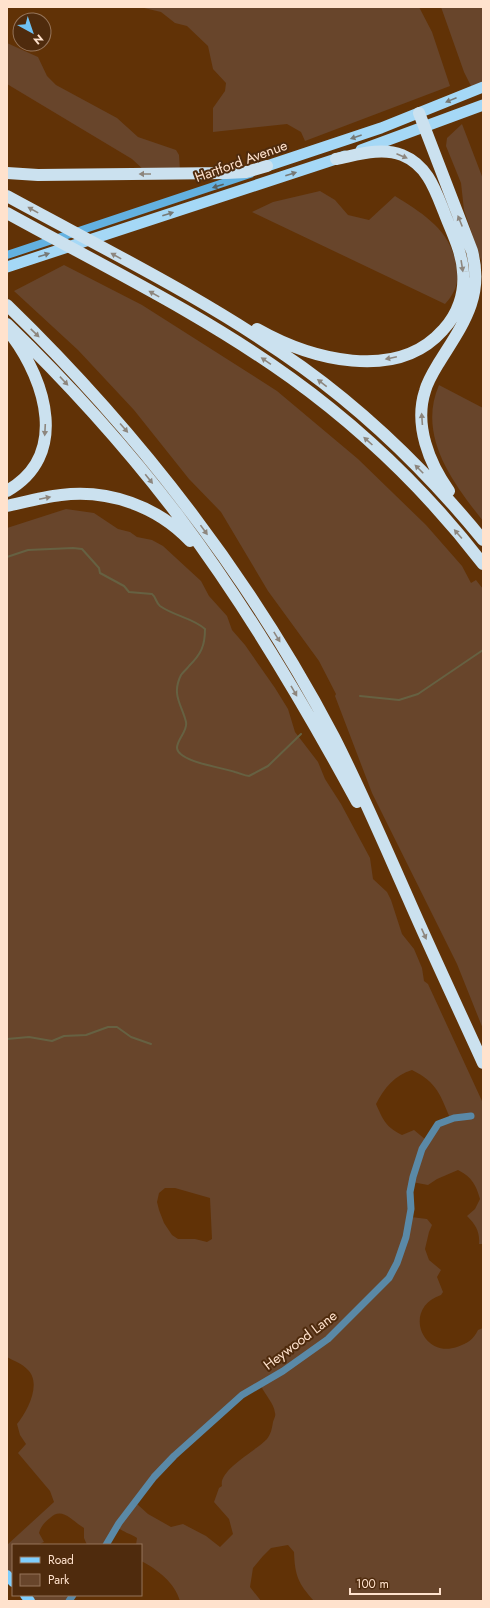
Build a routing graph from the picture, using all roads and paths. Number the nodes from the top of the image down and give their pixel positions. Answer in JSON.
{"nodes":[{"id":1,"x":483,"y":87,"type":"edge"},
{"id":2,"x":483,"y":105,"type":"edge"},
{"id":3,"x":419,"y":113,"type":"junction"},
{"id":4,"x":424,"y":127,"type":"junction"},
{"id":5,"x":336,"y":159,"type":"junction"},
{"id":6,"x":267,"y":166,"type":"junction"},
{"id":7,"x":7,"y":173,"type":"edge"},
{"id":8,"x":7,"y":196,"type":"edge"},
{"id":9,"x":7,"y":213,"type":"edge"},
{"id":10,"x":7,"y":255,"type":"edge"},
{"id":11,"x":7,"y":267,"type":"edge"},
{"id":12,"x":165,"y":283,"type":"junction"},
{"id":13,"x":7,"y":305,"type":"edge"},
{"id":14,"x":7,"y":324,"type":"edge"},
{"id":15,"x":7,"y":330,"type":"edge"},
{"id":16,"x":7,"y":491,"type":"edge"},
{"id":17,"x":7,"y":506,"type":"edge"},
{"id":18,"x":474,"y":529,"type":"junction"},
{"id":19,"x":483,"y":540,"type":"edge"},
{"id":20,"x":483,"y":564,"type":"edge"},
{"id":21,"x":242,"y":607,"type":"junction"},
{"id":22,"x":408,"y":898,"type":"junction"},
{"id":23,"x":483,"y":1063,"type":"edge"},
{"id":24,"x":471,"y":1116,"type":"dead end"},
{"id":25,"x":107,"y":1544,"type":"edge"}],
"edges":[{"from":1,"to":3,"type":"highway","name":"Hartford Avenue","one_way":true},
{"from":2,"to":4,"type":"highway","name":"Hartford Avenue"},
{"from":3,"to":4,"type":"highway"},
{"from":3,"to":6,"type":"highway","name":"Hartford Avenue","one_way":true},
{"from":4,"to":5,"type":"highway","name":"Hartford Avenue"},
{"from":18,"to":4,"type":"highway","one_way":true},
{"from":11,"to":5,"type":"highway","name":"Hartford Avenue","one_way":true},
{"from":5,"to":12,"type":"highway","one_way":true},
{"from":6,"to":7,"type":"highway","one_way":true},
{"from":6,"to":10,"type":"main road","name":"Hartford Avenue","one_way":true},
{"from":12,"to":8,"type":"highway","one_way":true},
{"from":20,"to":9,"type":"highway","one_way":true},
{"from":18,"to":12,"type":"highway","one_way":true},
{"from":13,"to":22,"type":"highway","one_way":true},
{"from":14,"to":21,"type":"highway","one_way":true},
{"from":15,"to":16,"type":"highway","one_way":true},
{"from":17,"to":21,"type":"highway","one_way":true},
{"from":18,"to":19,"type":"highway"},
{"from":21,"to":22,"type":"highway","one_way":true},
{"from":22,"to":23,"type":"highway","one_way":true},
{"from":24,"to":25,"type":"street","name":"Heywood Lane"}]}
